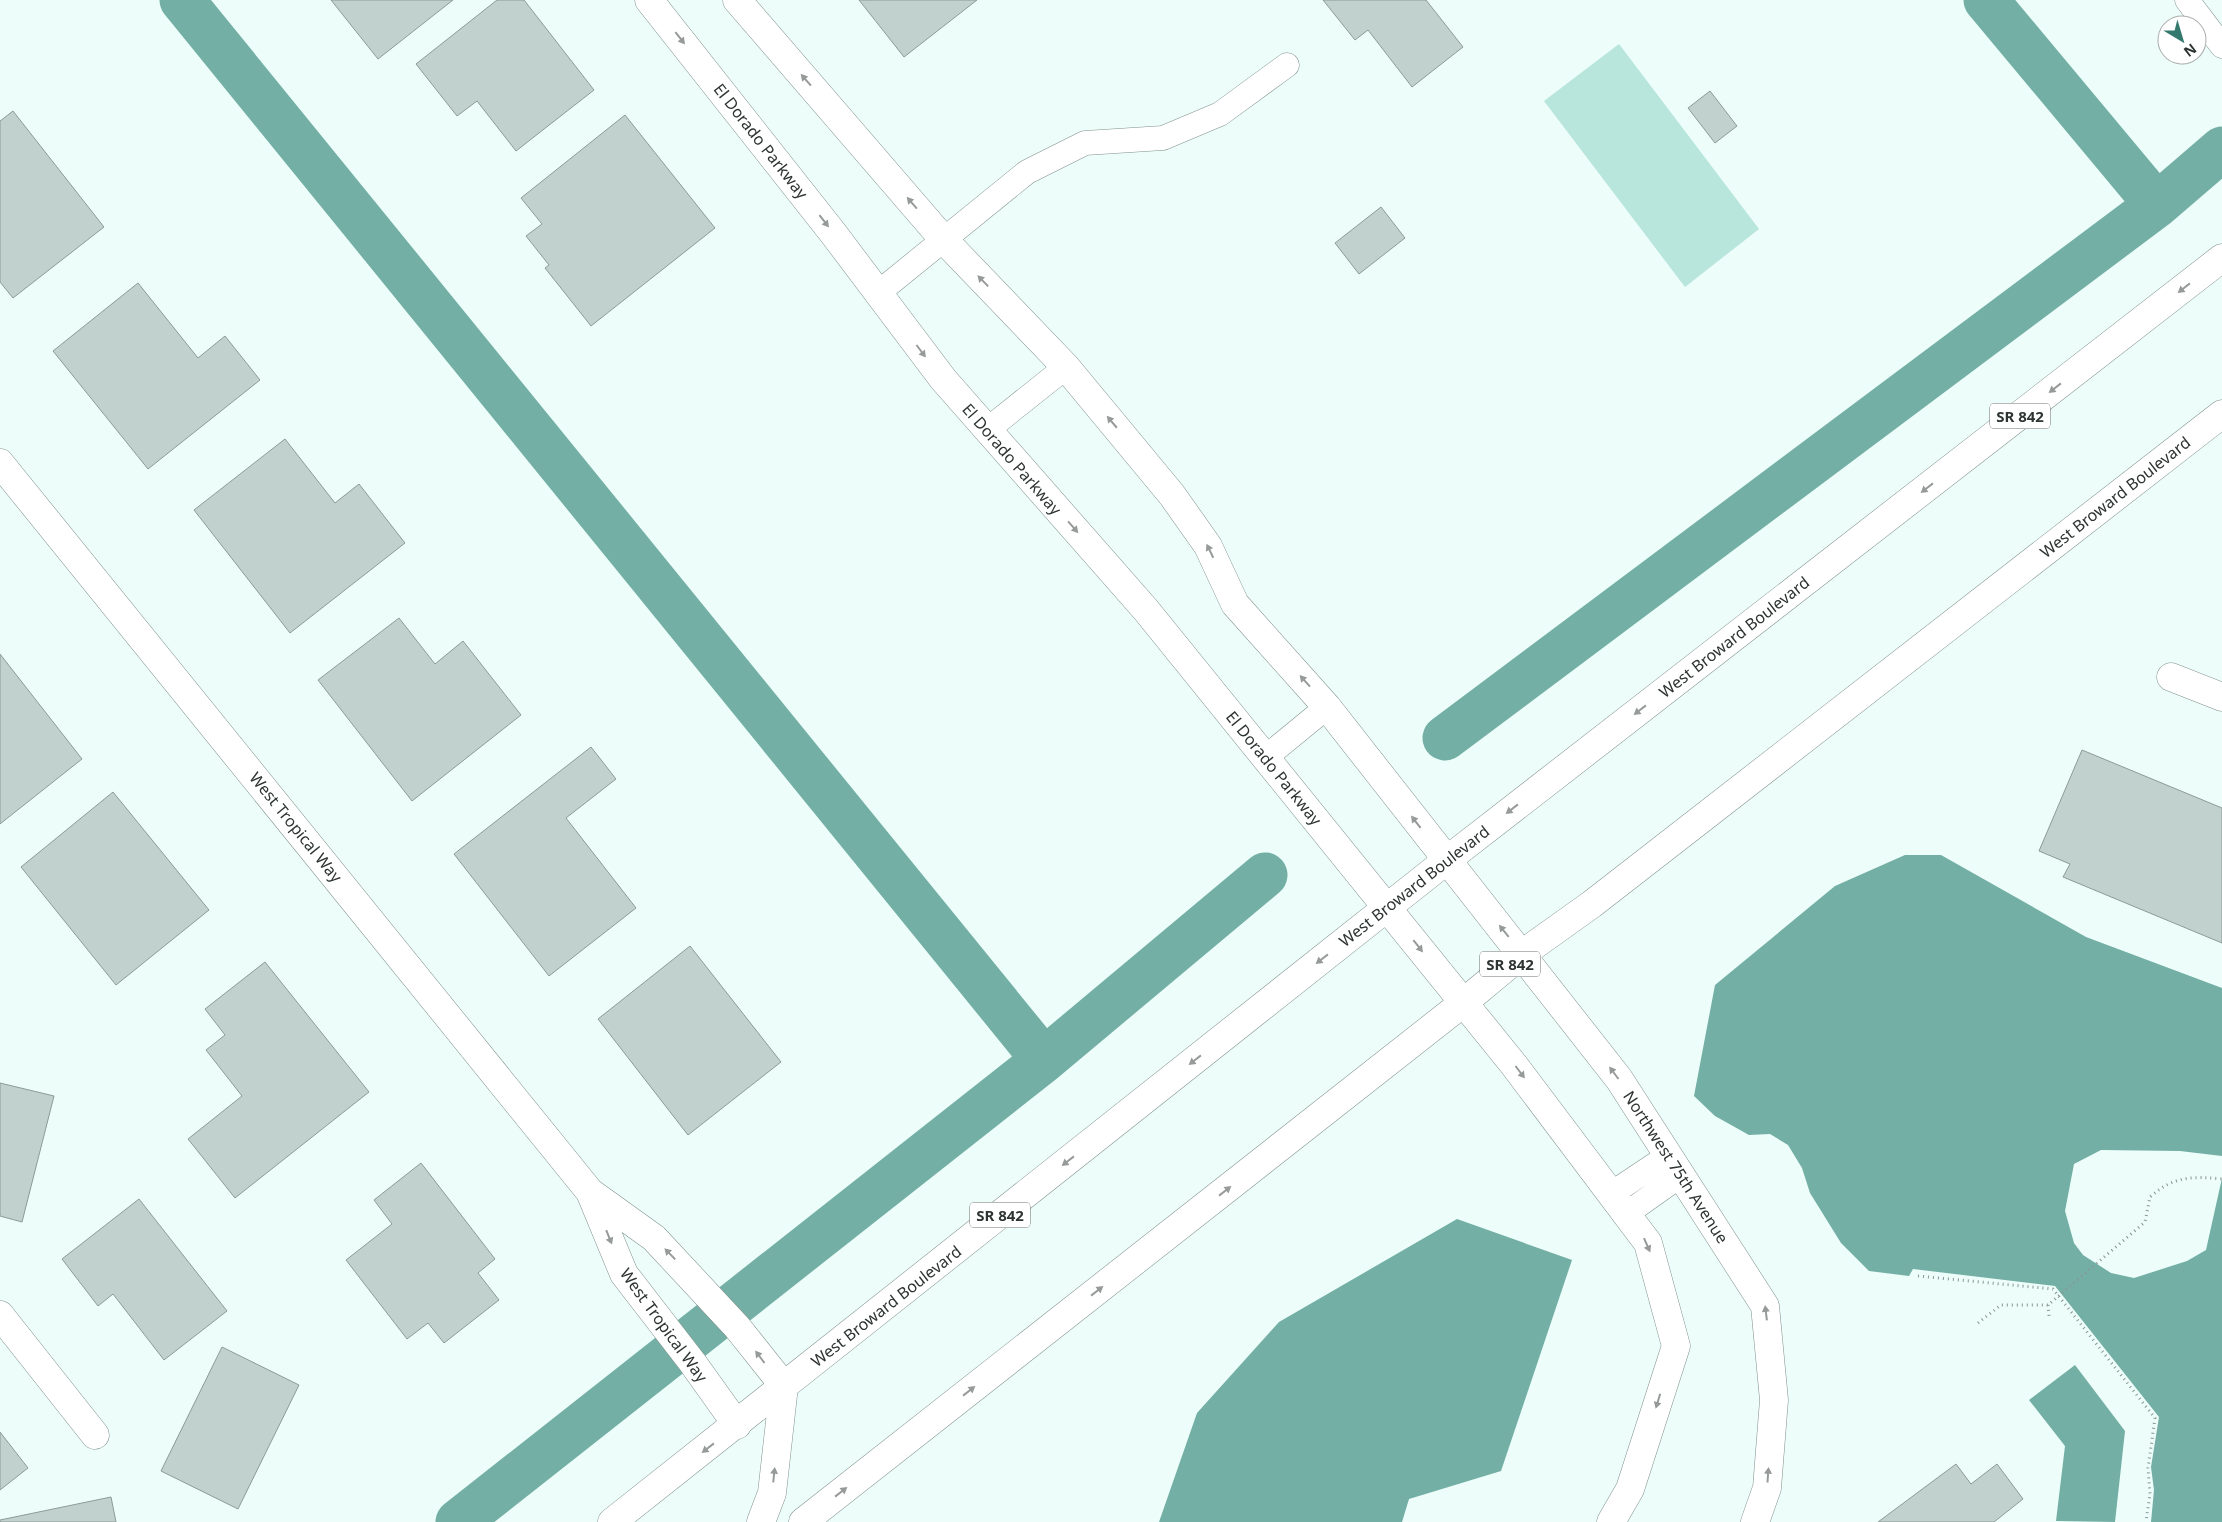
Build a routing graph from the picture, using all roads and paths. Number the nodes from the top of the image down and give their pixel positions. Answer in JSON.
{"nodes":[{"id":1,"x":649,"y":0,"type":"edge"},
{"id":2,"x":737,"y":0,"type":"edge"},
{"id":3,"x":2187,"y":0,"type":"edge"},
{"id":4,"x":2222,"y":46,"type":"edge"},
{"id":5,"x":1287,"y":65,"type":"dead end"},
{"id":6,"x":944,"y":240,"type":"junction"},
{"id":7,"x":2222,"y":258,"type":"edge"},
{"id":8,"x":878,"y":293,"type":"junction"},
{"id":9,"x":1066,"y":367,"type":"junction"},
{"id":10,"x":2222,"y":414,"type":"edge"},
{"id":11,"x":987,"y":430,"type":"junction"},
{"id":12,"x":0,"y":463,"type":"edge"},
{"id":13,"x":2172,"y":677,"type":"dead end"},
{"id":14,"x":2222,"y":697,"type":"edge"},
{"id":15,"x":1328,"y":707,"type":"junction"},
{"id":16,"x":1266,"y":757,"type":"junction"},
{"id":17,"x":1447,"y":860,"type":"junction"},
{"id":18,"x":1388,"y":907,"type":"junction"},
{"id":19,"x":1522,"y":954,"type":"junction"},
{"id":20,"x":1463,"y":1003,"type":"junction"},
{"id":21,"x":1674,"y":1165,"type":"junction"},
{"id":22,"x":2222,"y":1179,"type":"edge"},
{"id":23,"x":590,"y":1192,"type":"junction"},
{"id":24,"x":1618,"y":1204,"type":"junction"},
{"id":25,"x":1918,"y":1276,"type":"dead end"},
{"id":26,"x":2059,"y":1297,"type":"junction"},
{"id":27,"x":2048,"y":1305,"type":"junction"},
{"id":28,"x":0,"y":1315,"type":"edge"},
{"id":29,"x":2050,"y":1316,"type":"dead end"},
{"id":30,"x":1978,"y":1323,"type":"dead end"},
{"id":31,"x":784,"y":1386,"type":"junction"},
{"id":32,"x":737,"y":1425,"type":"junction"},
{"id":33,"x":95,"y":1435,"type":"dead end"},
{"id":34,"x":612,"y":1522,"type":"edge"},
{"id":35,"x":761,"y":1522,"type":"edge"},
{"id":36,"x":803,"y":1522,"type":"edge"},
{"id":37,"x":1611,"y":1522,"type":"edge"},
{"id":38,"x":1755,"y":1522,"type":"edge"},
{"id":39,"x":2146,"y":1522,"type":"edge"}],
"edges":[{"from":1,"to":8,"type":"street","name":"El Dorado Parkway","one_way":true},
{"from":6,"to":2,"type":"street","one_way":true},
{"from":3,"to":4,"type":"lane"},
{"from":5,"to":6,"type":"lane"},
{"from":6,"to":8,"type":"lane"},
{"from":9,"to":6,"type":"street","one_way":true},
{"from":7,"to":17,"type":"street","name":"West Broward Boulevard","number":"SR 842","one_way":true},
{"from":8,"to":11,"type":"street","name":"El Dorado Parkway","one_way":true},
{"from":9,"to":11,"type":"lane"},
{"from":15,"to":9,"type":"street","one_way":true},
{"from":10,"to":19,"type":"street","name":"West Broward Boulevard","number":"SR 842"},
{"from":11,"to":16,"type":"street","name":"El Dorado Parkway","one_way":true},
{"from":12,"to":23,"type":"street","name":"West Tropical Way"},
{"from":13,"to":14,"type":"street"},
{"from":15,"to":16,"type":"lane"},
{"from":17,"to":15,"type":"street","one_way":true},
{"from":16,"to":18,"type":"street","name":"El Dorado Parkway"},
{"from":17,"to":18,"type":"street","name":"West Broward Boulevard","number":"SR 842"},
{"from":19,"to":17,"type":"street","name":"Northwest 75th Avenue","one_way":true},
{"from":18,"to":20,"type":"street","one_way":true},
{"from":18,"to":31,"type":"street","name":"West Broward Boulevard","number":"SR 842","one_way":true},
{"from":19,"to":20,"type":"street","name":"West Broward Boulevard","number":"SR 842"},
{"from":21,"to":19,"type":"street","name":"Northwest 75th Avenue","one_way":true},
{"from":20,"to":24,"type":"street","one_way":true},
{"from":36,"to":20,"type":"street","name":"West Broward Boulevard","number":"SR 842","one_way":true},
{"from":21,"to":24,"type":"lane"},
{"from":38,"to":21,"type":"street","name":"Northwest 75th Avenue","one_way":true},
{"from":22,"to":26,"type":"path"},
{"from":31,"to":23,"type":"street","name":"West Tropical Way","one_way":true},
{"from":23,"to":32,"type":"street","name":"West Tropical Way","one_way":true},
{"from":24,"to":37,"type":"street","one_way":true},
{"from":25,"to":26,"type":"path"},
{"from":26,"to":27,"type":"path"},
{"from":26,"to":39,"type":"path"},
{"from":27,"to":29,"type":"path"},
{"from":27,"to":30,"type":"path"},
{"from":28,"to":33,"type":"street"},
{"from":31,"to":32,"type":"street","name":"West Broward Boulevard","number":"SR 842"},
{"from":35,"to":31,"type":"street","one_way":true},
{"from":32,"to":34,"type":"street","name":"West Broward Boulevard","number":"SR 842","one_way":true}]}
